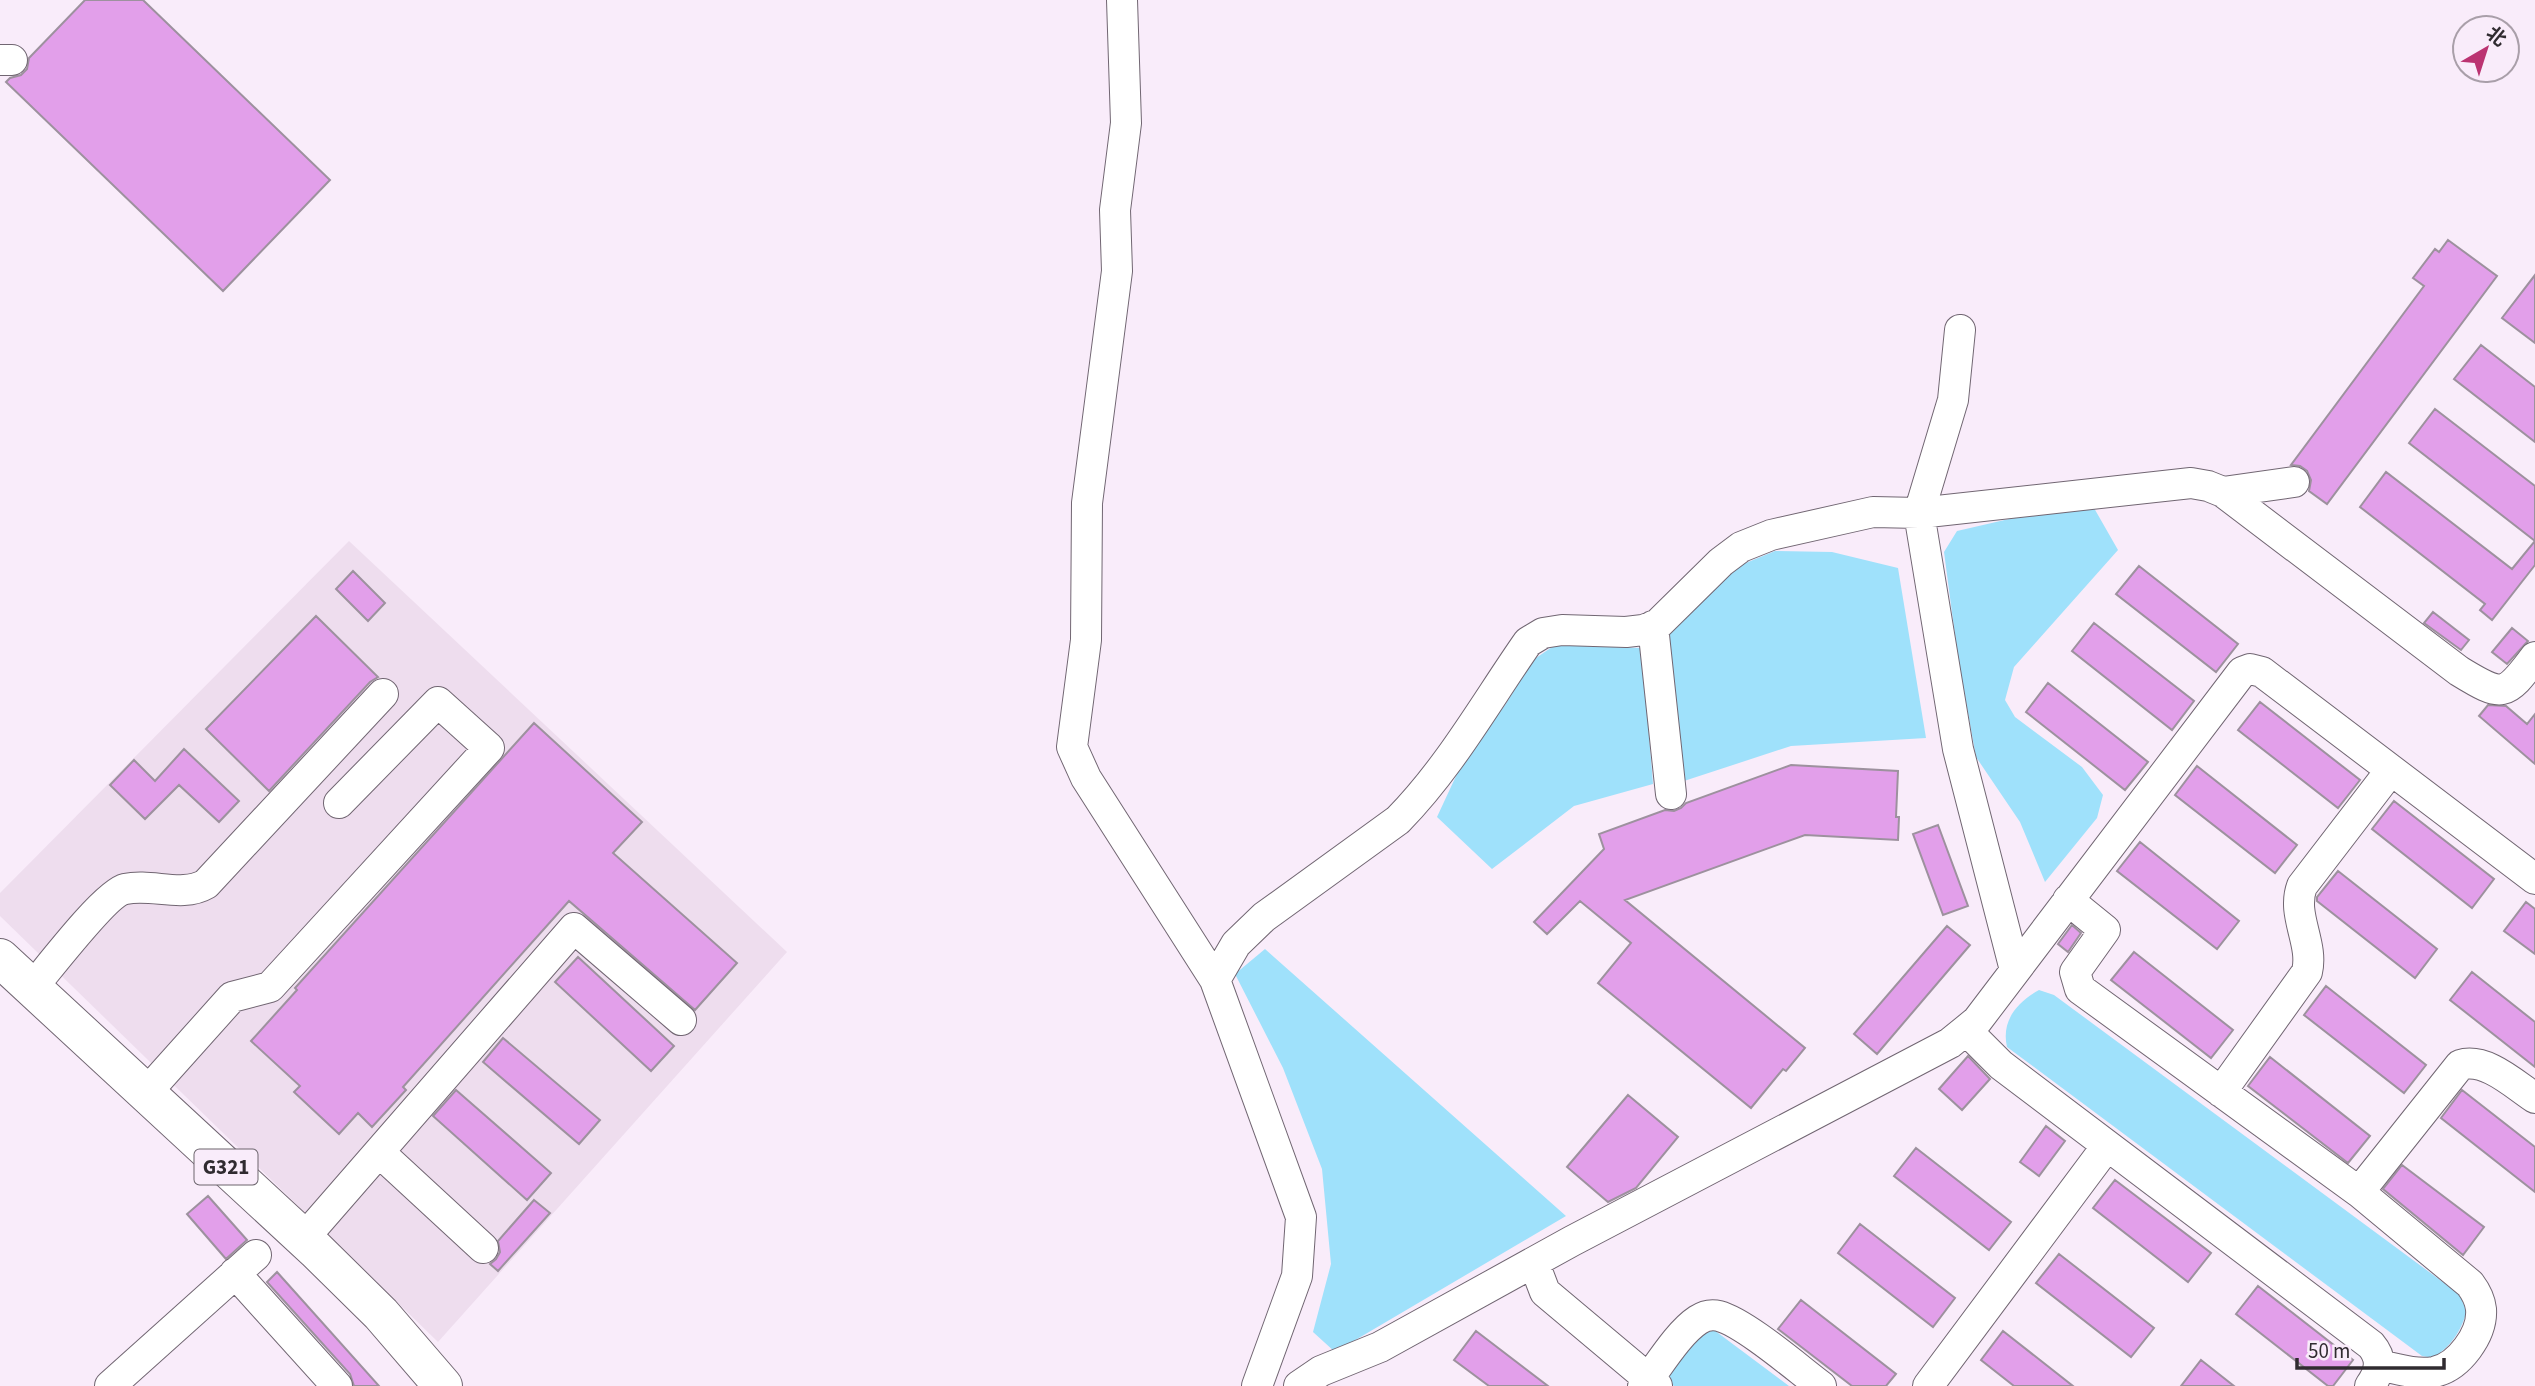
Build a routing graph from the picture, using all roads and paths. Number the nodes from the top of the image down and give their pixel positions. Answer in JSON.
{"nodes":[{"id":1,"x":1122,"y":0,"type":"edge"},
{"id":2,"x":1960,"y":330,"type":"dead end"},
{"id":3,"x":2294,"y":482,"type":"dead end"},
{"id":4,"x":2223,"y":492,"type":"junction"},
{"id":5,"x":1919,"y":513,"type":"junction"},
{"id":6,"x":1653,"y":626,"type":"junction"},
{"id":7,"x":2535,"y":656,"type":"edge"},
{"id":8,"x":383,"y":694,"type":"dead end"},
{"id":9,"x":2391,"y":769,"type":"junction"},
{"id":10,"x":1671,"y":794,"type":"dead end"},
{"id":11,"x":339,"y":803,"type":"dead end"},
{"id":12,"x":2535,"y":879,"type":"edge"},
{"id":13,"x":2068,"y":900,"type":"junction"},
{"id":14,"x":0,"y":958,"type":"edge"},
{"id":15,"x":2015,"y":970,"type":"junction"},
{"id":16,"x":1215,"y":979,"type":"junction"},
{"id":17,"x":32,"y":988,"type":"junction"},
{"id":18,"x":681,"y":1020,"type":"dead end"},
{"id":19,"x":1966,"y":1030,"type":"junction"},
{"id":20,"x":2221,"y":1092,"type":"junction"},
{"id":21,"x":146,"y":1093,"type":"junction"},
{"id":22,"x":2535,"y":1098,"type":"edge"},
{"id":23,"x":2107,"y":1146,"type":"junction"},
{"id":24,"x":379,"y":1152,"type":"junction"},
{"id":25,"x":2359,"y":1192,"type":"junction"},
{"id":26,"x":304,"y":1238,"type":"junction"},
{"id":27,"x":483,"y":1248,"type":"dead end"},
{"id":28,"x":1534,"y":1263,"type":"junction"},
{"id":29,"x":2374,"y":1376,"type":"edge"},
{"id":30,"x":1649,"y":1384,"type":"edge"},
{"id":31,"x":110,"y":1386,"type":"edge"},
{"id":32,"x":337,"y":1386,"type":"edge"},
{"id":33,"x":443,"y":1386,"type":"edge"},
{"id":34,"x":1257,"y":1386,"type":"edge"},
{"id":35,"x":1299,"y":1386,"type":"edge"},
{"id":36,"x":1821,"y":1386,"type":"edge"},
{"id":37,"x":1928,"y":1386,"type":"edge"}],
"edges":[{"from":1,"to":16,"type":"street"},
{"from":2,"to":5,"type":"street"},
{"from":3,"to":4,"type":"street"},
{"from":4,"to":5,"type":"street"},
{"from":4,"to":7,"type":"street"},
{"from":5,"to":6,"type":"street"},
{"from":5,"to":15,"type":"street"},
{"from":6,"to":10,"type":"street"},
{"from":6,"to":16,"type":"street"},
{"from":8,"to":17,"type":"street"},
{"from":9,"to":12,"type":"street"},
{"from":9,"to":13,"type":"street"},
{"from":9,"to":20,"type":"street"},
{"from":11,"to":21,"type":"street"},
{"from":13,"to":15,"type":"street"},
{"from":13,"to":20,"type":"street"},
{"from":14,"to":17,"type":"highway","number":"G321"},
{"from":15,"to":19,"type":"street"},
{"from":16,"to":34,"type":"street"},
{"from":17,"to":21,"type":"highway","number":"G321"},
{"from":18,"to":24,"type":"street"},
{"from":19,"to":23,"type":"street"},
{"from":19,"to":28,"type":"street"},
{"from":20,"to":25,"type":"street"},
{"from":21,"to":26,"type":"highway","number":"G321"},
{"from":22,"to":25,"type":"street"},
{"from":23,"to":29,"type":"street"},
{"from":23,"to":37,"type":"street"},
{"from":24,"to":26,"type":"street"},
{"from":24,"to":27,"type":"street"},
{"from":25,"to":29,"type":"street"},
{"from":26,"to":33,"type":"highway","number":"G321"},
{"from":28,"to":30,"type":"street"},
{"from":28,"to":35,"type":"street"},
{"from":30,"to":36,"type":"street"},
{"from":31,"to":32,"type":"street"}]}
